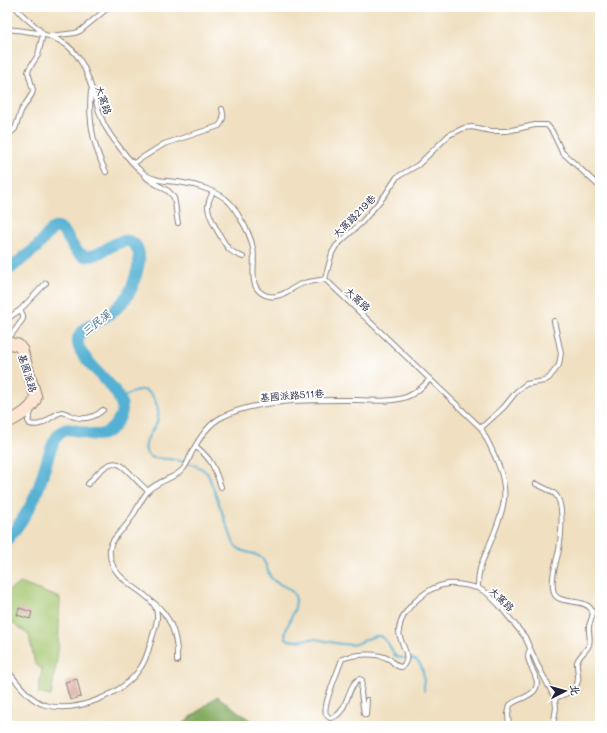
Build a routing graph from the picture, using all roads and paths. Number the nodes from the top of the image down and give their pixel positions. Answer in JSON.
{"nodes":[{"id":1,"x":16,"y":7,"type":"edge"},
{"id":2,"x":109,"y":7,"type":"edge"},
{"id":3,"x":7,"y":29,"type":"edge"},
{"id":4,"x":43,"y":34,"type":"junction"},
{"id":5,"x":50,"y":36,"type":"junction"},
{"id":6,"x":91,"y":88,"type":"junction"},
{"id":7,"x":222,"y":109,"type":"dead end"},
{"id":8,"x":8,"y":136,"type":"edge"},
{"id":9,"x":134,"y":163,"type":"junction"},
{"id":10,"x":106,"y":172,"type":"dead end"},
{"id":11,"x":141,"y":172,"type":"junction"},
{"id":12,"x":600,"y":187,"type":"edge"},
{"id":13,"x":213,"y":192,"type":"junction"},
{"id":14,"x":178,"y":223,"type":"dead end"},
{"id":15,"x":242,"y":257,"type":"dead end"},
{"id":16,"x":325,"y":279,"type":"junction"},
{"id":17,"x":46,"y":283,"type":"dead end"},
{"id":18,"x":20,"y":310,"type":"junction"},
{"id":19,"x":7,"y":319,"type":"edge"},
{"id":20,"x":554,"y":321,"type":"dead end"},
{"id":21,"x":7,"y":342,"type":"edge"},
{"id":22,"x":430,"y":378,"type":"junction"},
{"id":23,"x":35,"y":402,"type":"junction"},
{"id":24,"x":103,"y":410,"type":"dead end"},
{"id":25,"x":7,"y":423,"type":"edge"},
{"id":26,"x":481,"y":428,"type":"junction"},
{"id":27,"x":195,"y":446,"type":"junction"},
{"id":28,"x":88,"y":484,"type":"dead end"},
{"id":29,"x":536,"y":484,"type":"dead end"},
{"id":30,"x":221,"y":487,"type":"dead end"},
{"id":31,"x":148,"y":491,"type":"junction"},
{"id":32,"x":478,"y":588,"type":"junction"},
{"id":33,"x":150,"y":600,"type":"junction"},
{"id":34,"x":530,"y":648,"type":"junction"},
{"id":35,"x":177,"y":661,"type":"dead end"},
{"id":36,"x":7,"y":670,"type":"edge"},
{"id":37,"x":555,"y":698,"type":"junction"},
{"id":38,"x":366,"y":700,"type":"dead end"},
{"id":39,"x":509,"y":726,"type":"edge"},
{"id":40,"x":553,"y":726,"type":"edge"}],
"edges":[{"from":1,"to":4,"type":"lane"},
{"from":2,"to":5,"type":"lane"},
{"from":3,"to":4,"type":"lane","name":"大窩路"},
{"from":4,"to":5,"type":"lane","name":"大窩路"},
{"from":4,"to":8,"type":"lane"},
{"from":5,"to":6,"type":"lane","name":"大窩路"},
{"from":6,"to":9,"type":"lane","name":"大窩路"},
{"from":6,"to":10,"type":"lane"},
{"from":7,"to":9,"type":"lane"},
{"from":9,"to":11,"type":"lane","name":"大窩路"},
{"from":11,"to":13,"type":"lane","name":"大窩路"},
{"from":11,"to":14,"type":"lane"},
{"from":12,"to":16,"type":"lane","name":"大窩路219巷"},
{"from":13,"to":15,"type":"lane"},
{"from":13,"to":16,"type":"lane","name":"大窩路"},
{"from":16,"to":22,"type":"lane","name":"大窩路"},
{"from":17,"to":18,"type":"lane"},
{"from":18,"to":19,"type":"lane"},
{"from":18,"to":21,"type":"lane"},
{"from":20,"to":26,"type":"lane"},
{"from":21,"to":23,"type":"street","name":"基國派路"},
{"from":22,"to":26,"type":"lane","name":"大窩路"},
{"from":22,"to":27,"type":"lane","name":"基國派路511巷"},
{"from":23,"to":24,"type":"lane"},
{"from":23,"to":25,"type":"street","name":"基國派路"},
{"from":26,"to":32,"type":"lane","name":"大窩路"},
{"from":27,"to":30,"type":"lane"},
{"from":27,"to":31,"type":"lane","name":"基國派路511巷"},
{"from":28,"to":31,"type":"lane"},
{"from":29,"to":37,"type":"lane"},
{"from":31,"to":33,"type":"lane","name":"基國派路511巷"},
{"from":32,"to":34,"type":"lane","name":"大窩路"},
{"from":32,"to":38,"type":"lane"},
{"from":33,"to":35,"type":"lane","name":"基國派路511巷"},
{"from":33,"to":36,"type":"lane"},
{"from":34,"to":37,"type":"lane","name":"大窩路"},
{"from":34,"to":39,"type":"lane"},
{"from":37,"to":40,"type":"lane","name":"大窩路"}]}
